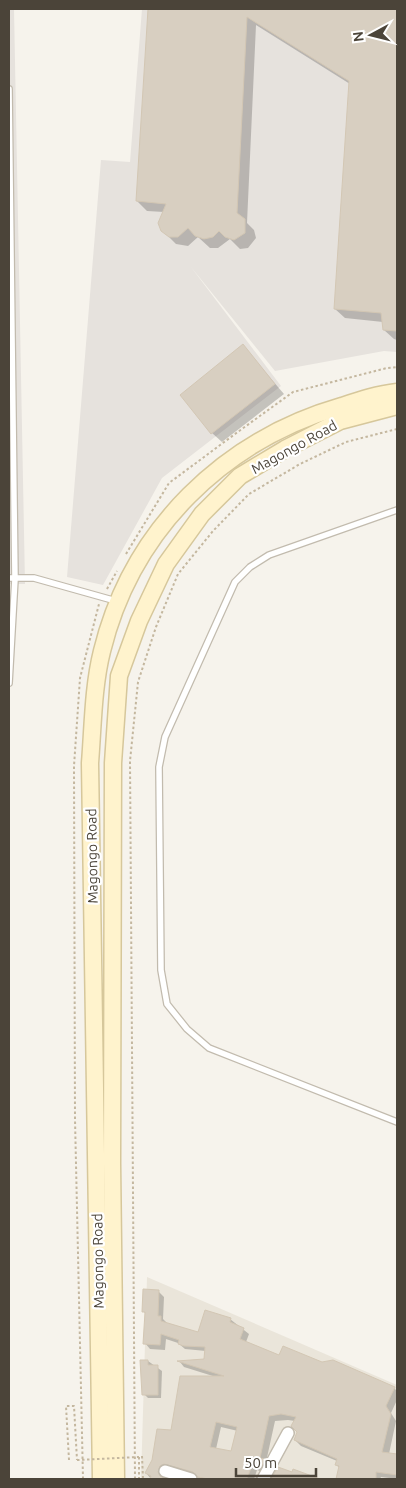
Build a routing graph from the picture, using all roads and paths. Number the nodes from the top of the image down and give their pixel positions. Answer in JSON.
{"nodes":[{"id":1,"x":9,"y":89,"type":"edge"},
{"id":2,"x":397,"y":392,"type":"edge"},
{"id":3,"x":397,"y":406,"type":"edge"},
{"id":4,"x":397,"y":510,"type":"edge"},
{"id":5,"x":12,"y":578,"type":"edge"},
{"id":6,"x":119,"y":602,"type":"junction"},
{"id":7,"x":9,"y":683,"type":"edge"},
{"id":8,"x":113,"y":763,"type":"junction"},
{"id":9,"x":90,"y":764,"type":"junction"},
{"id":10,"x":397,"y":1122,"type":"edge"},
{"id":11,"x":288,"y":1433,"type":"dead end"},
{"id":12,"x":140,"y":1457,"type":"junction"},
{"id":13,"x":69,"y":1460,"type":"dead end"},
{"id":14,"x":164,"y":1470,"type":"dead end"},
{"id":15,"x":101,"y":1479,"type":"edge"},
{"id":16,"x":116,"y":1479,"type":"edge"},
{"id":17,"x":139,"y":1479,"type":"edge"},
{"id":18,"x":143,"y":1479,"type":"edge"},
{"id":19,"x":191,"y":1479,"type":"edge"},
{"id":20,"x":263,"y":1479,"type":"edge"}],
"edges":[{"from":1,"to":5,"type":"lane"},
{"from":2,"to":6,"type":"main road","name":"Magongo Road"},
{"from":3,"to":8,"type":"main road","name":"Magongo Road"},
{"from":4,"to":10,"type":"lane"},
{"from":5,"to":6,"type":"lane"},
{"from":5,"to":7,"type":"lane"},
{"from":6,"to":9,"type":"main road","name":"Magongo Road"},
{"from":8,"to":9,"type":"main road"},
{"from":8,"to":16,"type":"main road","name":"Magongo Road"},
{"from":9,"to":15,"type":"main road","name":"Magongo Road"},
{"from":11,"to":20,"type":"street"},
{"from":12,"to":13,"type":"path","bridge":true},
{"from":12,"to":17,"type":"path"},
{"from":12,"to":18,"type":"path"},
{"from":14,"to":19,"type":"street"}]}
